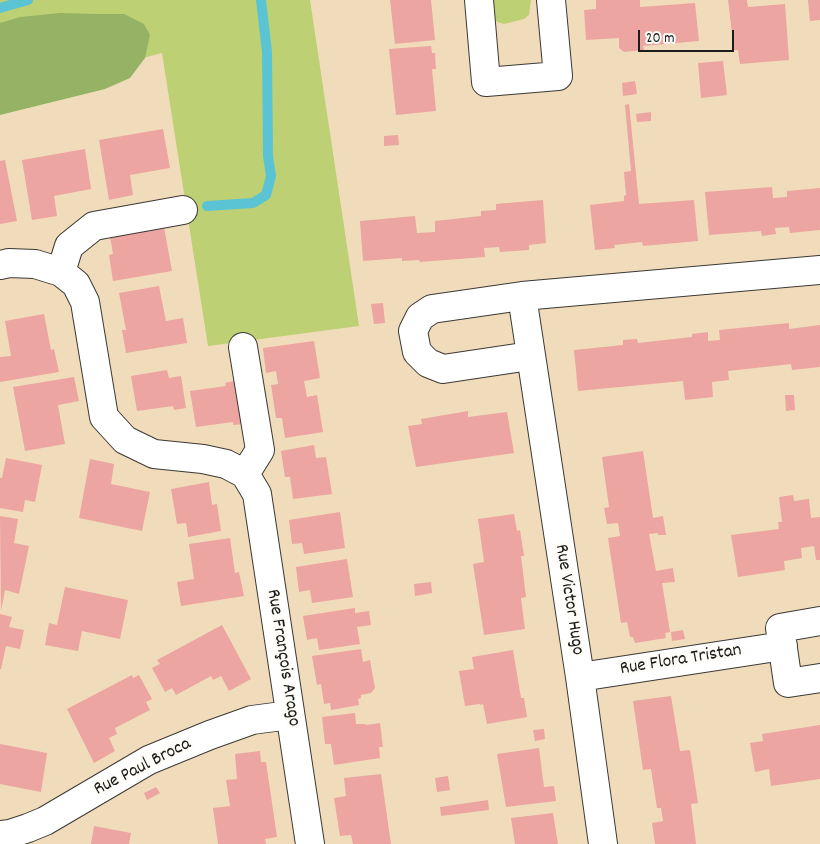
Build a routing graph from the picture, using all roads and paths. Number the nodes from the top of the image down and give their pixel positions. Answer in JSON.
{"nodes":[{"id":1,"x":479,"y":0,"type":"edge"},
{"id":2,"x":552,"y":0,"type":"edge"},
{"id":3,"x":183,"y":210,"type":"dead end"},
{"id":4,"x":0,"y":265,"type":"edge"},
{"id":5,"x":820,"y":270,"type":"edge"},
{"id":6,"x":61,"y":272,"type":"junction"},
{"id":7,"x":522,"y":296,"type":"junction"},
{"id":8,"x":243,"y":347,"type":"dead end"},
{"id":9,"x":530,"y":356,"type":"junction"},
{"id":10,"x":245,"y":474,"type":"junction"},
{"id":11,"x":820,"y":621,"type":"edge"},
{"id":12,"x":783,"y":646,"type":"junction"},
{"id":13,"x":580,"y":677,"type":"junction"},
{"id":14,"x":820,"y":678,"type":"edge"},
{"id":15,"x":290,"y":715,"type":"junction"},
{"id":16,"x":0,"y":835,"type":"edge"},
{"id":17,"x":310,"y":844,"type":"edge"},
{"id":18,"x":603,"y":844,"type":"edge"}],
"edges":[{"from":1,"to":2,"type":"street"},
{"from":3,"to":6,"type":"street"},
{"from":4,"to":6,"type":"street"},
{"from":5,"to":7,"type":"street"},
{"from":6,"to":10,"type":"street"},
{"from":7,"to":9,"type":"street","name":"Rue Victor Hugo"},
{"from":7,"to":9,"type":"street"},
{"from":8,"to":10,"type":"street"},
{"from":9,"to":13,"type":"street","name":"Rue Victor Hugo"},
{"from":10,"to":15,"type":"street","name":"Rue François Arago"},
{"from":11,"to":12,"type":"street"},
{"from":12,"to":13,"type":"street","name":"Rue Flora Tristan"},
{"from":12,"to":14,"type":"street"},
{"from":13,"to":18,"type":"street","name":"Rue Victor Hugo"},
{"from":15,"to":16,"type":"street","name":"Rue Paul Broca"},
{"from":15,"to":17,"type":"street","name":"Rue François Arago"}]}
